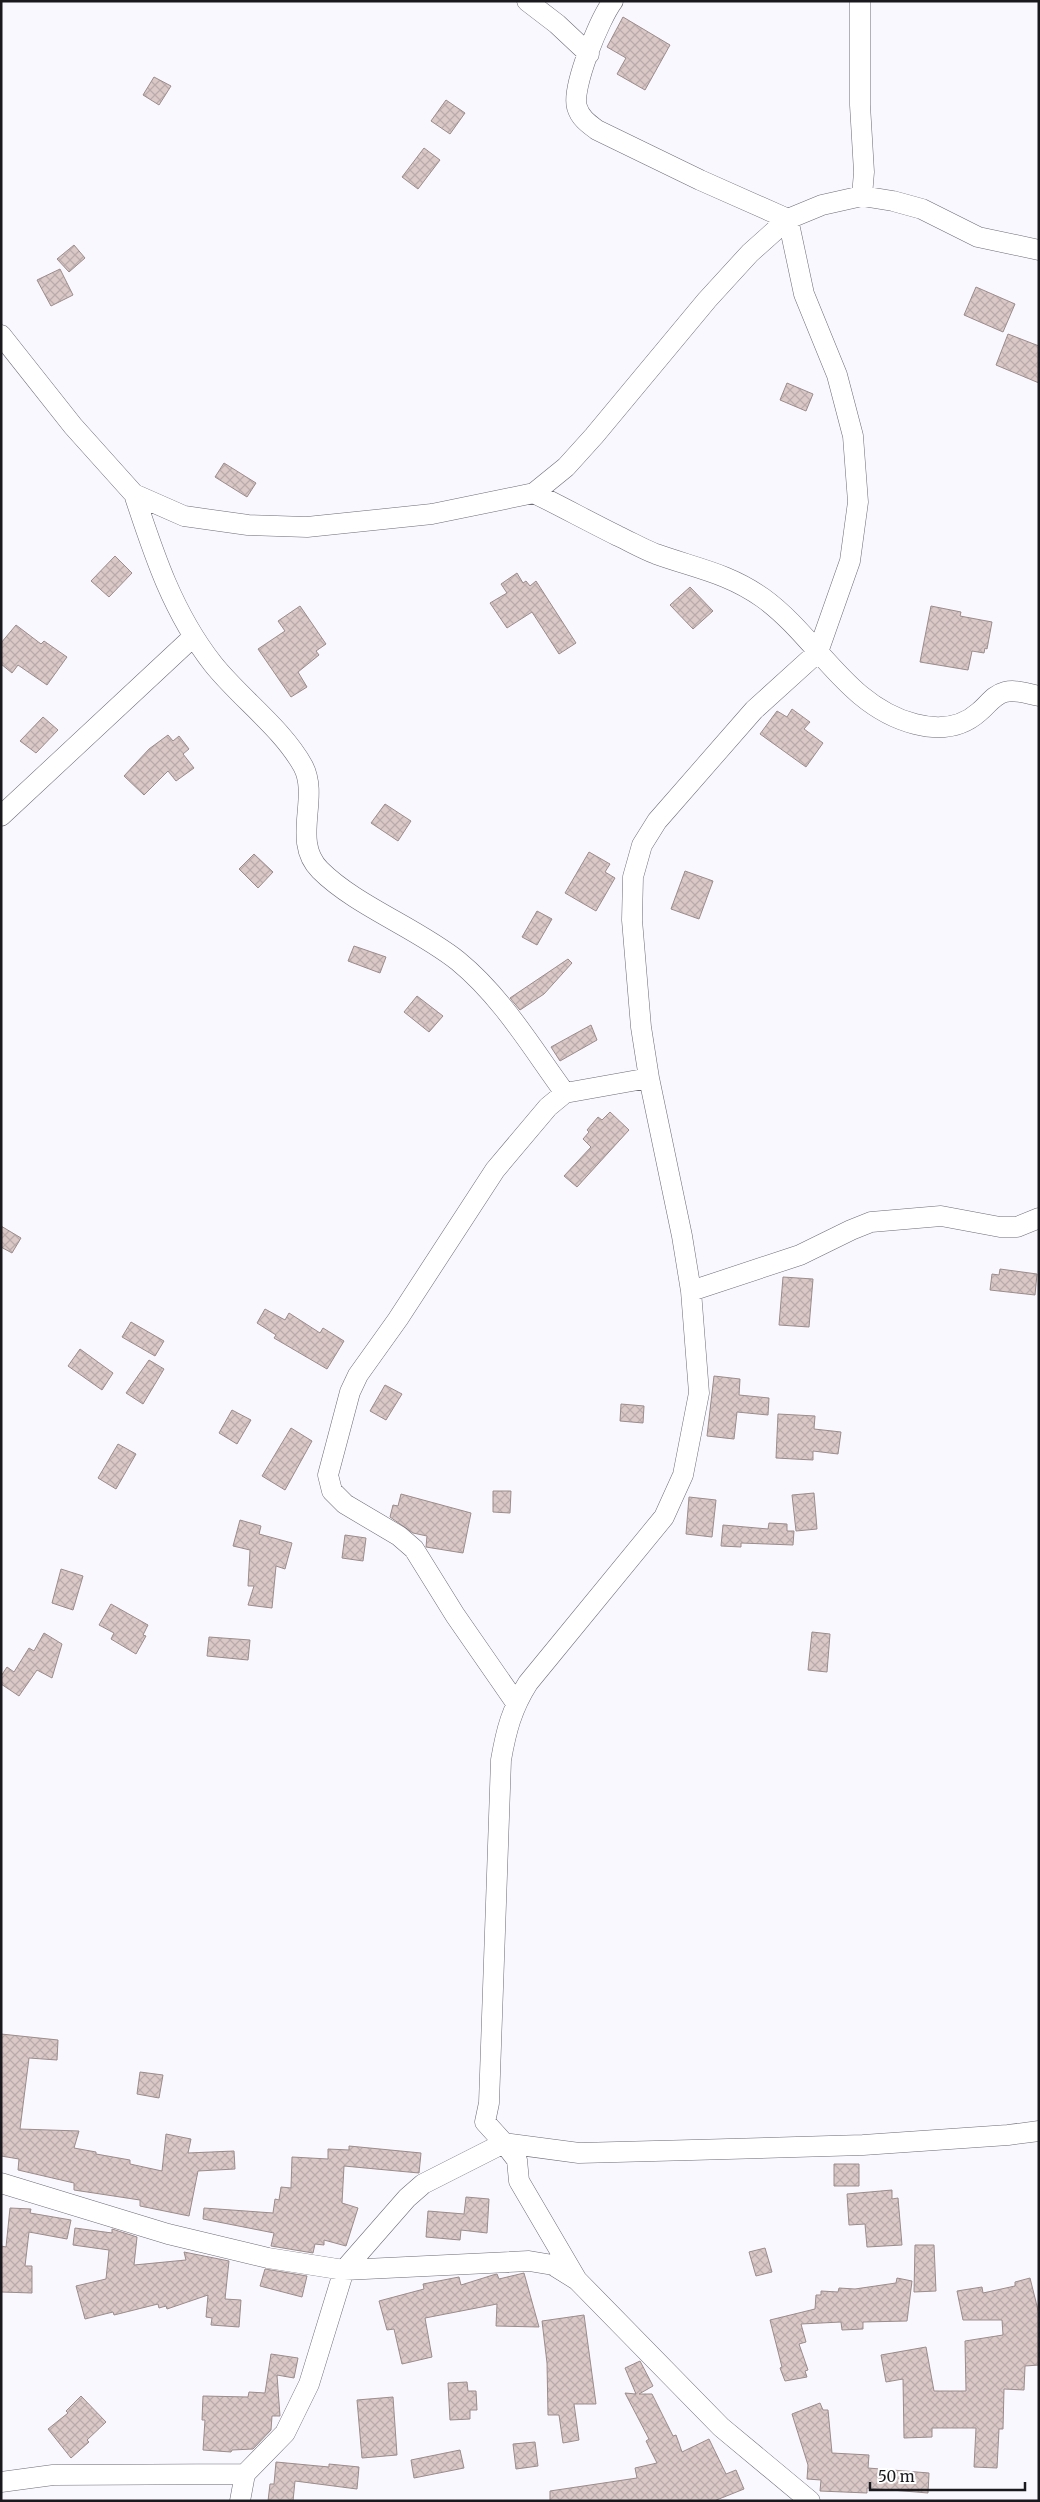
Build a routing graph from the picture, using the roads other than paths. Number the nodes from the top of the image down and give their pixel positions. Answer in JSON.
{"nodes":[{"id":1,"x":527,"y":1,"type":"edge"},
{"id":2,"x":613,"y":1,"type":"edge"},
{"id":3,"x":860,"y":1,"type":"edge"},
{"id":4,"x":589,"y":54,"type":"junction"},
{"id":5,"x":862,"y":196,"type":"junction"},
{"id":6,"x":788,"y":220,"type":"junction"},
{"id":7,"x":1039,"y":250,"type":"edge"},
{"id":8,"x":1,"y":336,"type":"edge"},
{"id":9,"x":534,"y":493,"type":"junction"},
{"id":10,"x":134,"y":494,"type":"junction"},
{"id":11,"x":193,"y":637,"type":"junction"},
{"id":12,"x":818,"y":652,"type":"junction"},
{"id":13,"x":1039,"y":696,"type":"edge"},
{"id":14,"x":1,"y":816,"type":"edge"},
{"id":15,"x":649,"y":1078,"type":"junction"},
{"id":16,"x":565,"y":1093,"type":"junction"},
{"id":17,"x":1039,"y":1218,"type":"edge"},
{"id":18,"x":691,"y":1291,"type":"junction"},
{"id":19,"x":516,"y":1703,"type":"junction"},
{"id":20,"x":1039,"y":2131,"type":"edge"},
{"id":21,"x":504,"y":2142,"type":"junction"},
{"id":22,"x":1,"y":2183,"type":"edge"},
{"id":23,"x":344,"y":2270,"type":"junction"},
{"id":24,"x":577,"y":2280,"type":"junction"},
{"id":25,"x":245,"y":2474,"type":"junction"},
{"id":26,"x":1,"y":2482,"type":"edge"},
{"id":27,"x":240,"y":2501,"type":"edge"},
{"id":28,"x":810,"y":2501,"type":"edge"}],
"edges":[{"from":1,"to":4,"type":"street"},
{"from":2,"to":4,"type":"street"},
{"from":3,"to":5,"type":"street"},
{"from":4,"to":6,"type":"street"},
{"from":5,"to":6,"type":"street"},
{"from":5,"to":7,"type":"street"},
{"from":6,"to":9,"type":"street"},
{"from":6,"to":12,"type":"street"},
{"from":8,"to":10,"type":"street"},
{"from":9,"to":10,"type":"street"},
{"from":9,"to":12,"type":"street"},
{"from":10,"to":11,"type":"street"},
{"from":11,"to":14,"type":"street"},
{"from":11,"to":16,"type":"street"},
{"from":12,"to":13,"type":"street"},
{"from":12,"to":15,"type":"street"},
{"from":15,"to":16,"type":"street"},
{"from":15,"to":18,"type":"street"},
{"from":16,"to":19,"type":"street"},
{"from":17,"to":18,"type":"street"},
{"from":18,"to":19,"type":"street"},
{"from":19,"to":21,"type":"street"},
{"from":20,"to":21,"type":"street"},
{"from":21,"to":23,"type":"street"},
{"from":21,"to":24,"type":"street"},
{"from":22,"to":23,"type":"street"},
{"from":23,"to":24,"type":"street"},
{"from":23,"to":25,"type":"street"},
{"from":24,"to":28,"type":"street"},
{"from":25,"to":26,"type":"street"},
{"from":25,"to":27,"type":"street"}]}
